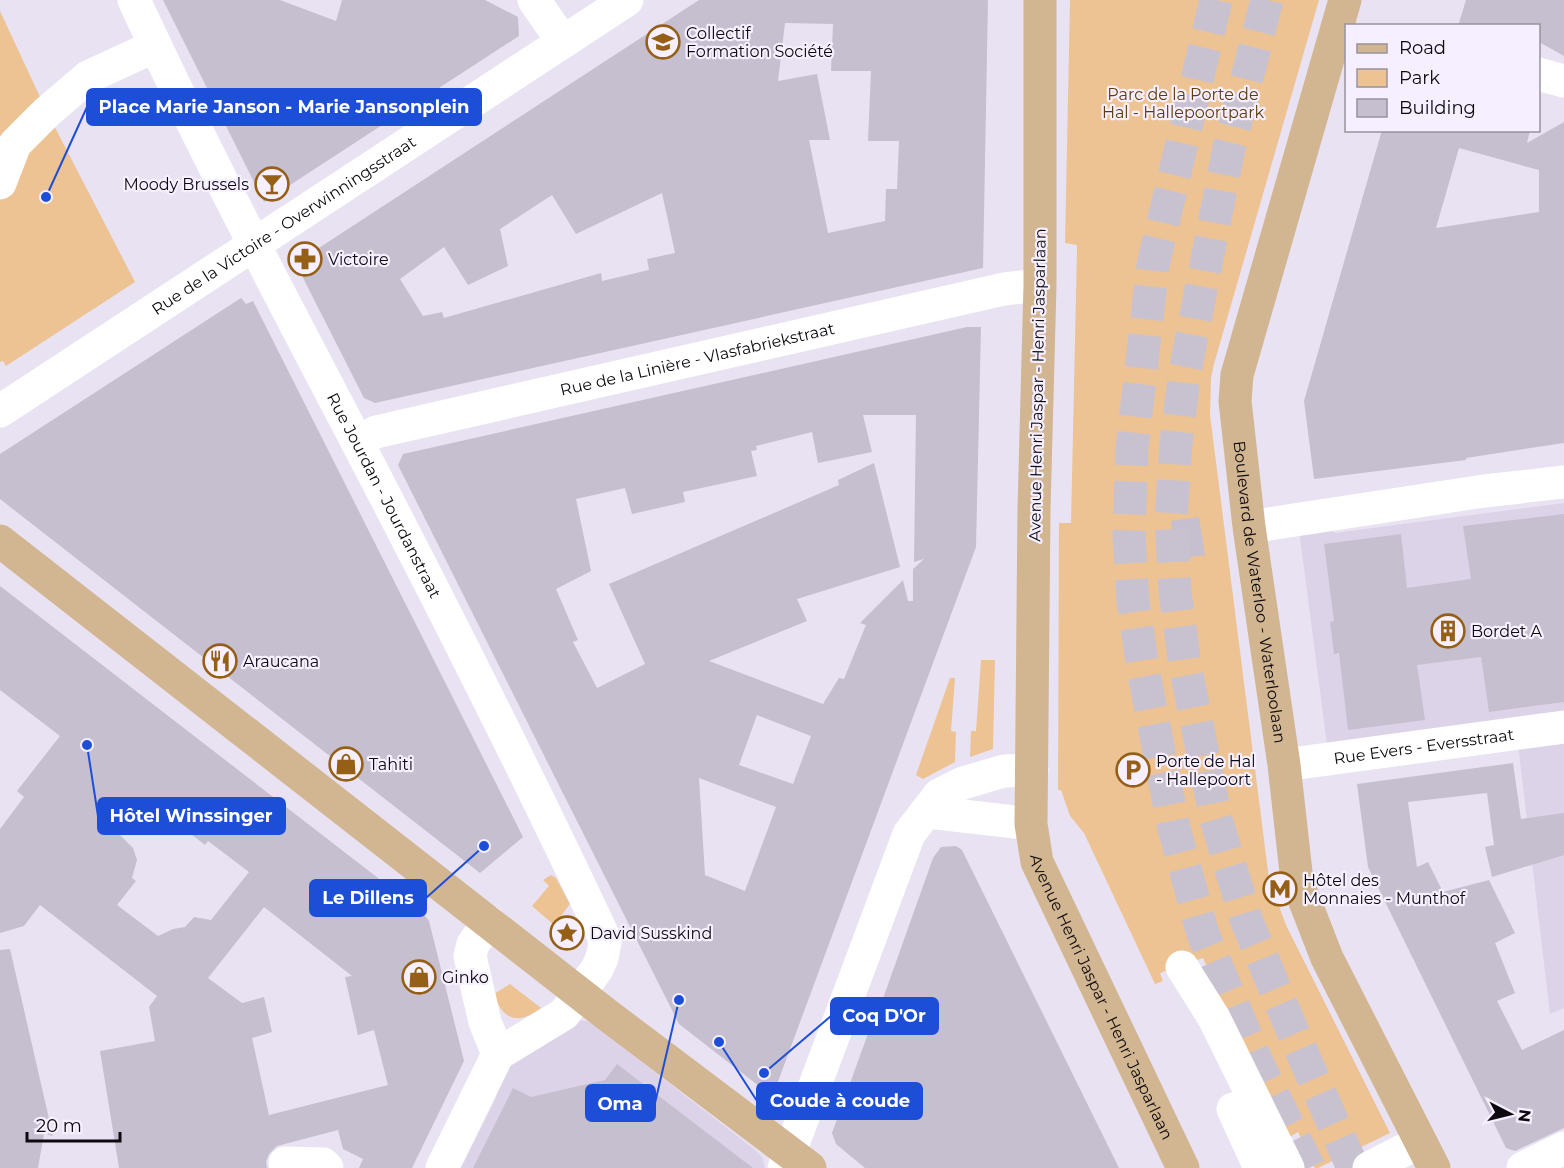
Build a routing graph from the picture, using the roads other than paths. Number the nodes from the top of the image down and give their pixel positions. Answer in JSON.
{"nodes":[{"id":1,"x":134,"y":0,"type":"edge"},
{"id":2,"x":534,"y":0,"type":"edge"},
{"id":3,"x":627,"y":0,"type":"edge"},
{"id":4,"x":1040,"y":0,"type":"edge"},
{"id":5,"x":1345,"y":25,"type":"edge"},
{"id":6,"x":563,"y":42,"type":"junction"},
{"id":7,"x":155,"y":46,"type":"junction"},
{"id":8,"x":1540,"y":74,"type":"edge"},
{"id":9,"x":1564,"y":81,"type":"edge"},
{"id":10,"x":0,"y":183,"type":"edge"},
{"id":11,"x":254,"y":244,"type":"junction"},
{"id":12,"x":1040,"y":285,"type":"junction"},
{"id":13,"x":0,"y":411,"type":"edge"},
{"id":14,"x":357,"y":442,"type":"junction"},
{"id":15,"x":1564,"y":482,"type":"edge"},
{"id":16,"x":1249,"y":526,"type":"junction"},
{"id":17,"x":0,"y":541,"type":"edge"},
{"id":18,"x":1564,"y":727,"type":"edge"},
{"id":19,"x":1284,"y":765,"type":"junction"},
{"id":20,"x":1032,"y":770,"type":"junction"},
{"id":21,"x":928,"y":812,"type":"junction"},
{"id":22,"x":1031,"y":824,"type":"junction"},
{"id":23,"x":489,"y":922,"type":"junction"},
{"id":24,"x":580,"y":993,"type":"junction"},
{"id":25,"x":498,"y":1054,"type":"junction"},
{"id":26,"x":1564,"y":1148,"type":"edge"},
{"id":27,"x":1429,"y":1161,"type":"edge"},
{"id":28,"x":285,"y":1163,"type":"dead end"},
{"id":29,"x":795,"y":1163,"type":"edge"},
{"id":30,"x":327,"y":1168,"type":"edge"},
{"id":31,"x":442,"y":1168,"type":"edge"},
{"id":32,"x":1183,"y":1168,"type":"edge"},
{"id":33,"x":1260,"y":1168,"type":"edge"},
{"id":34,"x":1288,"y":1168,"type":"edge"},
{"id":35,"x":1369,"y":1168,"type":"edge"},
{"id":36,"x":1523,"y":1168,"type":"edge"}],
"edges":[{"from":1,"to":7,"type":"street","name":"Rue Jourdan - Jourdanstraat"},
{"from":2,"to":6,"type":"street"},
{"from":3,"to":6,"type":"street","name":"Rue de la Victoire - Overwinningsstraat"},
{"from":4,"to":12,"type":"main road","name":"Avenue Henri Jaspar - Henri Jasparlaan"},
{"from":5,"to":16,"type":"main road","name":"Boulevard de Waterloo - Waterloolaan"},
{"from":6,"to":11,"type":"street","name":"Rue de la Victoire - Overwinningsstraat"},
{"from":7,"to":10,"type":"street"},
{"from":7,"to":11,"type":"street","name":"Rue Jourdan - Jourdanstraat"},
{"from":8,"to":9,"type":"street"},
{"from":11,"to":13,"type":"street","name":"Rue de la Victoire - Overwinningsstraat"},
{"from":11,"to":14,"type":"street","name":"Rue Jourdan - Jourdanstraat"},
{"from":12,"to":14,"type":"street","name":"Rue de la Linière - Vlasfabriekstraat"},
{"from":12,"to":20,"type":"main road","name":"Avenue Henri Jaspar - Henri Jasparlaan"},
{"from":14,"to":24,"type":"street","name":"Rue Jourdan - Jourdanstraat"},
{"from":15,"to":16,"type":"street"},
{"from":16,"to":19,"type":"main road","name":"Boulevard de Waterloo - Waterloolaan"},
{"from":17,"to":23,"type":"main road"},
{"from":18,"to":19,"type":"street","name":"Rue Evers - Eversstraat"},
{"from":19,"to":27,"type":"main road","name":"Boulevard de Waterloo - Waterloolaan"},
{"from":20,"to":21,"type":"street"},
{"from":20,"to":22,"type":"main road","name":"Avenue Henri Jaspar - Henri Jasparlaan"},
{"from":21,"to":22,"type":"street"},
{"from":21,"to":29,"type":"street"},
{"from":22,"to":32,"type":"main road","name":"Avenue Henri Jaspar - Henri Jasparlaan"},
{"from":23,"to":24,"type":"main road"},
{"from":23,"to":25,"type":"street"},
{"from":24,"to":25,"type":"street","name":"Rue Jourdan - Jourdanstraat"},
{"from":24,"to":29,"type":"main road"},
{"from":25,"to":31,"type":"street"},
{"from":26,"to":36,"type":"street"},
{"from":27,"to":35,"type":"street"},
{"from":28,"to":30,"type":"street"},
{"from":33,"to":34,"type":"street"}]}
